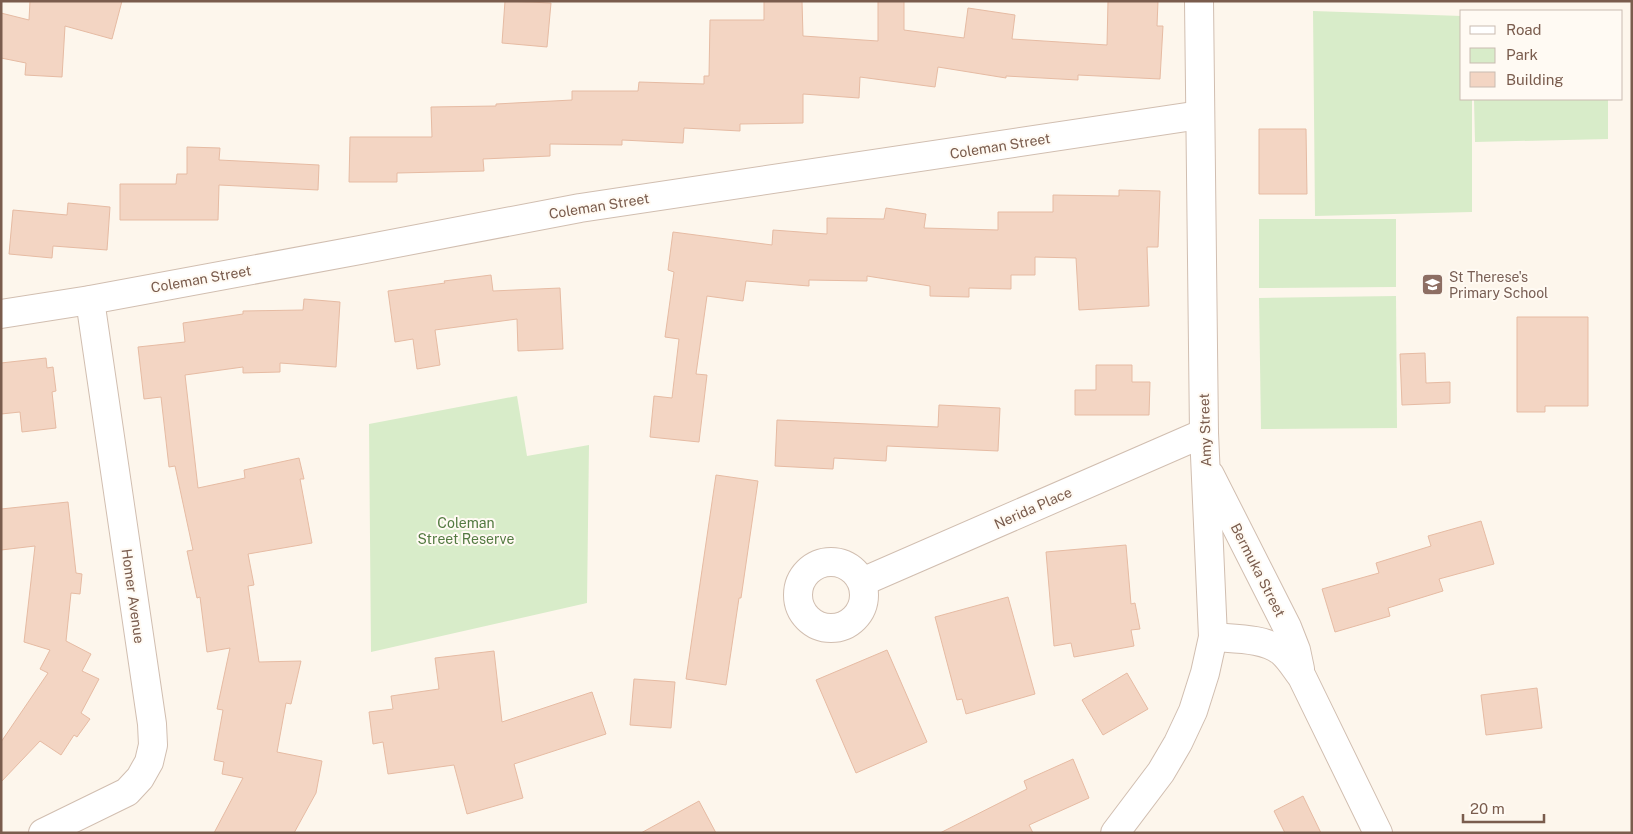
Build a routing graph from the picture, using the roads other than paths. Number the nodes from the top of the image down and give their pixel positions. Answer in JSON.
{"nodes":[{"id":1,"x":1199,"y":1,"type":"edge"},
{"id":2,"x":1200,"y":116,"type":"junction"},
{"id":3,"x":90,"y":300,"type":"junction"},
{"id":4,"x":1,"y":314,"type":"edge"},
{"id":5,"x":1204,"y":433,"type":"junction"},
{"id":6,"x":1206,"y":467,"type":"junction"},
{"id":7,"x":862,"y":582,"type":"dead end"},
{"id":8,"x":1213,"y":637,"type":"junction"},
{"id":9,"x":1302,"y":677,"type":"junction"},
{"id":10,"x":43,"y":833,"type":"edge"},
{"id":11,"x":1115,"y":833,"type":"edge"},
{"id":12,"x":1378,"y":833,"type":"edge"}],
"edges":[{"from":1,"to":2,"type":"street","name":"Amy Street"},
{"from":2,"to":3,"type":"street","name":"Coleman Street"},
{"from":2,"to":5,"type":"street","name":"Amy Street"},
{"from":3,"to":4,"type":"street","name":"Coleman Street"},
{"from":3,"to":10,"type":"street","name":"Homer Avenue"},
{"from":5,"to":6,"type":"street","name":"Amy Street"},
{"from":5,"to":7,"type":"street","name":"Nerida Place"},
{"from":6,"to":8,"type":"street","name":"Amy Street"},
{"from":6,"to":9,"type":"street","name":"Bermuka Street"},
{"from":8,"to":9,"type":"street","name":"Bermuka Street"},
{"from":8,"to":11,"type":"street","name":"Amy Street"},
{"from":9,"to":12,"type":"street","name":"Bermuka Street"}]}
